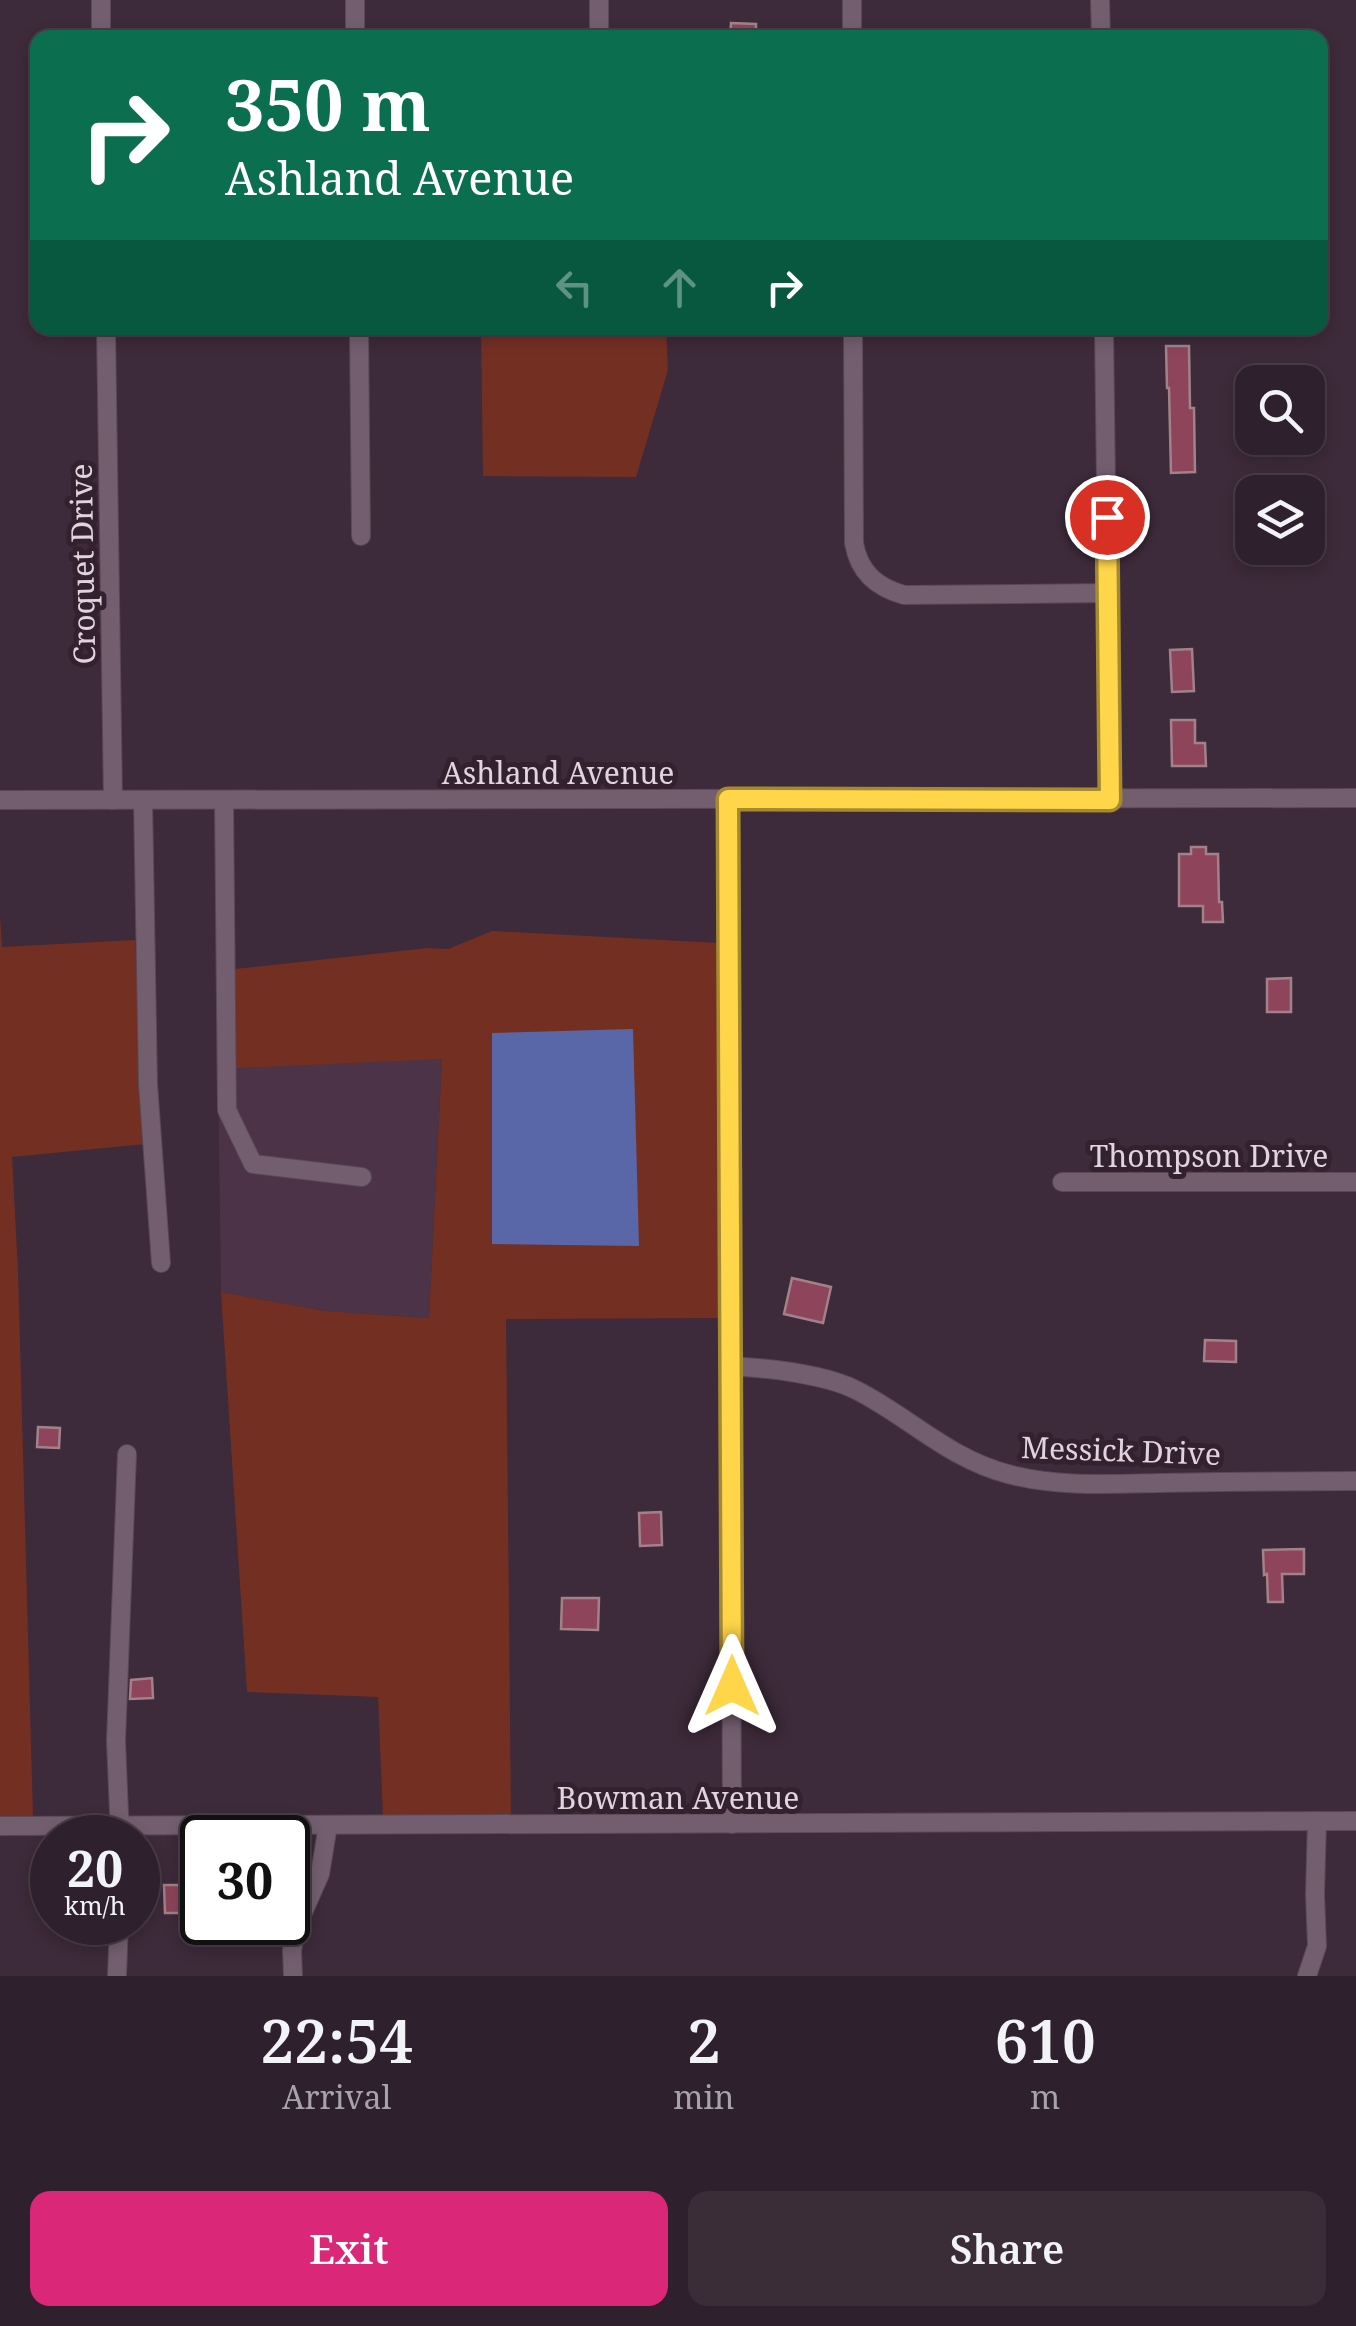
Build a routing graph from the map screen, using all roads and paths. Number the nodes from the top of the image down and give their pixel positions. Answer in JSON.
{"nodes":[{"id":1,"x":101,"y":0,"type":"edge"},
{"id":2,"x":355,"y":0,"type":"edge"},
{"id":3,"x":599,"y":0,"type":"edge"},
{"id":4,"x":852,"y":0,"type":"edge"},
{"id":5,"x":1100,"y":0,"type":"edge"},
{"id":6,"x":102,"y":30,"type":"edge"},
{"id":7,"x":355,"y":30,"type":"edge"},
{"id":8,"x":599,"y":30,"type":"edge"},
{"id":9,"x":852,"y":30,"type":"edge"},
{"id":10,"x":1101,"y":30,"type":"edge"},
{"id":11,"x":106,"y":335,"type":"edge"},
{"id":12,"x":359,"y":335,"type":"edge"},
{"id":13,"x":854,"y":335,"type":"edge"},
{"id":14,"x":1104,"y":335,"type":"edge"},
{"id":15,"x":361,"y":536,"type":"dead end"},
{"id":16,"x":1108,"y":593,"type":"junction"},
{"id":17,"x":1356,"y":798,"type":"edge"},
{"id":18,"x":728,"y":799,"type":"junction"},
{"id":19,"x":0,"y":800,"type":"edge"},
{"id":20,"x":112,"y":800,"type":"junction"},
{"id":21,"x":143,"y":800,"type":"junction"},
{"id":22,"x":224,"y":800,"type":"junction"},
{"id":23,"x":1110,"y":800,"type":"junction"},
{"id":24,"x":362,"y":1177,"type":"dead end"},
{"id":25,"x":1062,"y":1182,"type":"dead end"},
{"id":26,"x":1356,"y":1182,"type":"edge"},
{"id":27,"x":161,"y":1263,"type":"dead end"},
{"id":28,"x":730,"y":1366,"type":"junction"},
{"id":29,"x":127,"y":1454,"type":"dead end"},
{"id":30,"x":1356,"y":1480,"type":"edge"},
{"id":31,"x":120,"y":1815,"type":"edge"},
{"id":32,"x":1356,"y":1820,"type":"edge"},
{"id":33,"x":1317,"y":1821,"type":"junction"},
{"id":34,"x":732,"y":1824,"type":"junction"},
{"id":35,"x":328,"y":1825,"type":"junction"},
{"id":36,"x":0,"y":1826,"type":"edge"},
{"id":37,"x":30,"y":1827,"type":"edge"},
{"id":38,"x":160,"y":1831,"type":"edge"},
{"id":39,"x":119,"y":1945,"type":"edge"},
{"id":40,"x":118,"y":1976,"type":"edge"},
{"id":41,"x":293,"y":1976,"type":"edge"},
{"id":42,"x":1307,"y":1976,"type":"edge"}],
"edges":[{"from":1,"to":6,"type":"street"},
{"from":2,"to":7,"type":"street"},
{"from":3,"to":8,"type":"street"},
{"from":4,"to":9,"type":"street"},
{"from":5,"to":10,"type":"street"},
{"from":11,"to":20,"type":"street","name":"Croquet Drive"},
{"from":12,"to":15,"type":"street"},
{"from":13,"to":16,"type":"street"},
{"from":14,"to":16,"type":"street"},
{"from":16,"to":23,"type":"street"},
{"from":17,"to":23,"type":"street","name":"Ashland Avenue"},
{"from":18,"to":22,"type":"street","name":"Ashland Avenue"},
{"from":18,"to":23,"type":"street","name":"Ashland Avenue"},
{"from":18,"to":28,"type":"street"},
{"from":19,"to":20,"type":"street","name":"Ashland Avenue"},
{"from":20,"to":21,"type":"street","name":"Ashland Avenue"},
{"from":21,"to":22,"type":"street","name":"Ashland Avenue"},
{"from":21,"to":27,"type":"street"},
{"from":22,"to":24,"type":"street"},
{"from":25,"to":26,"type":"street","name":"Thompson Drive"},
{"from":28,"to":30,"type":"street","name":"Messick Drive"},
{"from":28,"to":34,"type":"street"},
{"from":29,"to":31,"type":"street"},
{"from":32,"to":33,"type":"street","name":"Bowman Avenue"},
{"from":33,"to":34,"type":"street","name":"Bowman Avenue"},
{"from":33,"to":42,"type":"street"},
{"from":34,"to":35,"type":"street","name":"Bowman Avenue"},
{"from":35,"to":38,"type":"street","name":"Bowman Avenue"},
{"from":35,"to":41,"type":"street"},
{"from":36,"to":37,"type":"street","name":"Bowman Avenue"},
{"from":39,"to":40,"type":"street"}]}
